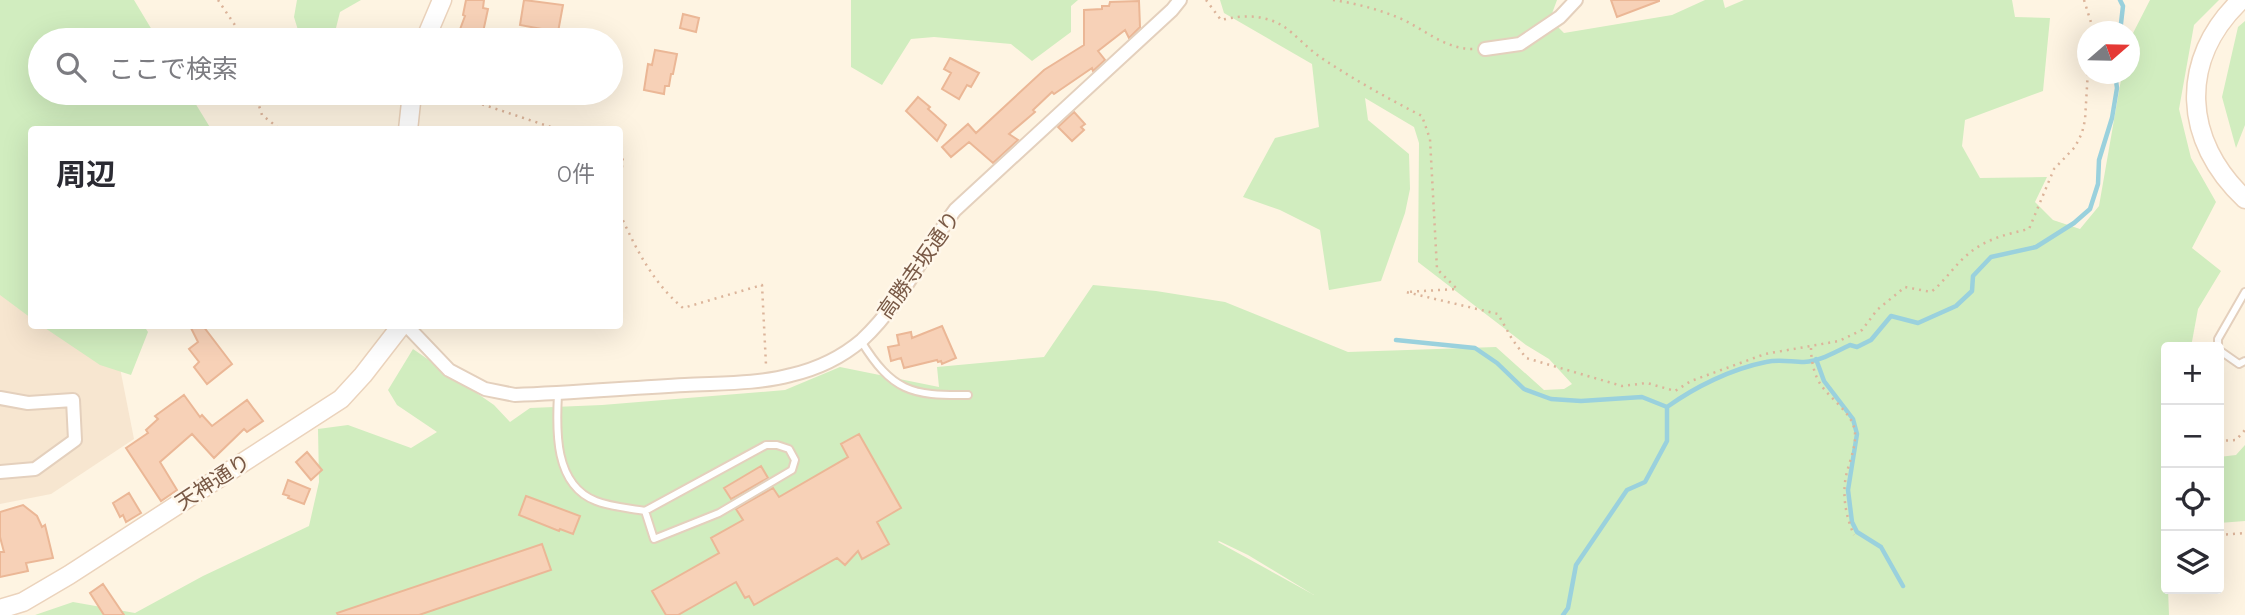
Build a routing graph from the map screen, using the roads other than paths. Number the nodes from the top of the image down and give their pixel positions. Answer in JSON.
{"nodes":[{"id":1,"x":442,"y":0,"type":"edge"},
{"id":2,"x":1180,"y":0,"type":"edge"},
{"id":3,"x":1576,"y":0,"type":"edge"},
{"id":4,"x":2241,"y":0,"type":"edge"},
{"id":5,"x":430,"y":28,"type":"edge"},
{"id":6,"x":1485,"y":49,"type":"road end"},
{"id":7,"x":411,"y":105,"type":"edge"},
{"id":8,"x":408,"y":126,"type":"edge"},
{"id":9,"x":2245,"y":199,"type":"edge"},
{"id":10,"x":2245,"y":292,"type":"edge"},
{"id":11,"x":399,"y":329,"type":"edge"},
{"id":12,"x":410,"y":329,"type":"edge"},
{"id":13,"x":860,"y":341,"type":"junction"},
{"id":14,"x":2218,"y":342,"type":"edge"},
{"id":15,"x":2224,"y":353,"type":"edge"},
{"id":16,"x":2245,"y":361,"type":"edge"},
{"id":17,"x":558,"y":394,"type":"junction"},
{"id":18,"x":968,"y":395,"type":"dead end"},
{"id":19,"x":0,"y":398,"type":"edge"},
{"id":20,"x":0,"y":472,"type":"edge"},
{"id":21,"x":645,"y":511,"type":"junction"},
{"id":22,"x":0,"y":609,"type":"edge"}],
"edges":[{"from":1,"to":5,"type":"street"},
{"from":2,"to":13,"type":"street","name":"高勝寺坂通り"},
{"from":3,"to":6,"type":"street"},
{"from":4,"to":9,"type":"street"},
{"from":7,"to":8,"type":"street"},
{"from":10,"to":14,"type":"lane"},
{"from":11,"to":22,"type":"street","name":"天神通り"},
{"from":12,"to":17,"type":"street","name":"高勝寺坂通り"},
{"from":13,"to":17,"type":"street","name":"高勝寺坂通り"},
{"from":13,"to":18,"type":"lane"},
{"from":15,"to":16,"type":"lane"},
{"from":17,"to":21,"type":"lane"},
{"from":19,"to":20,"type":"street"},
{"from":21,"to":21,"type":"lane"}]}
